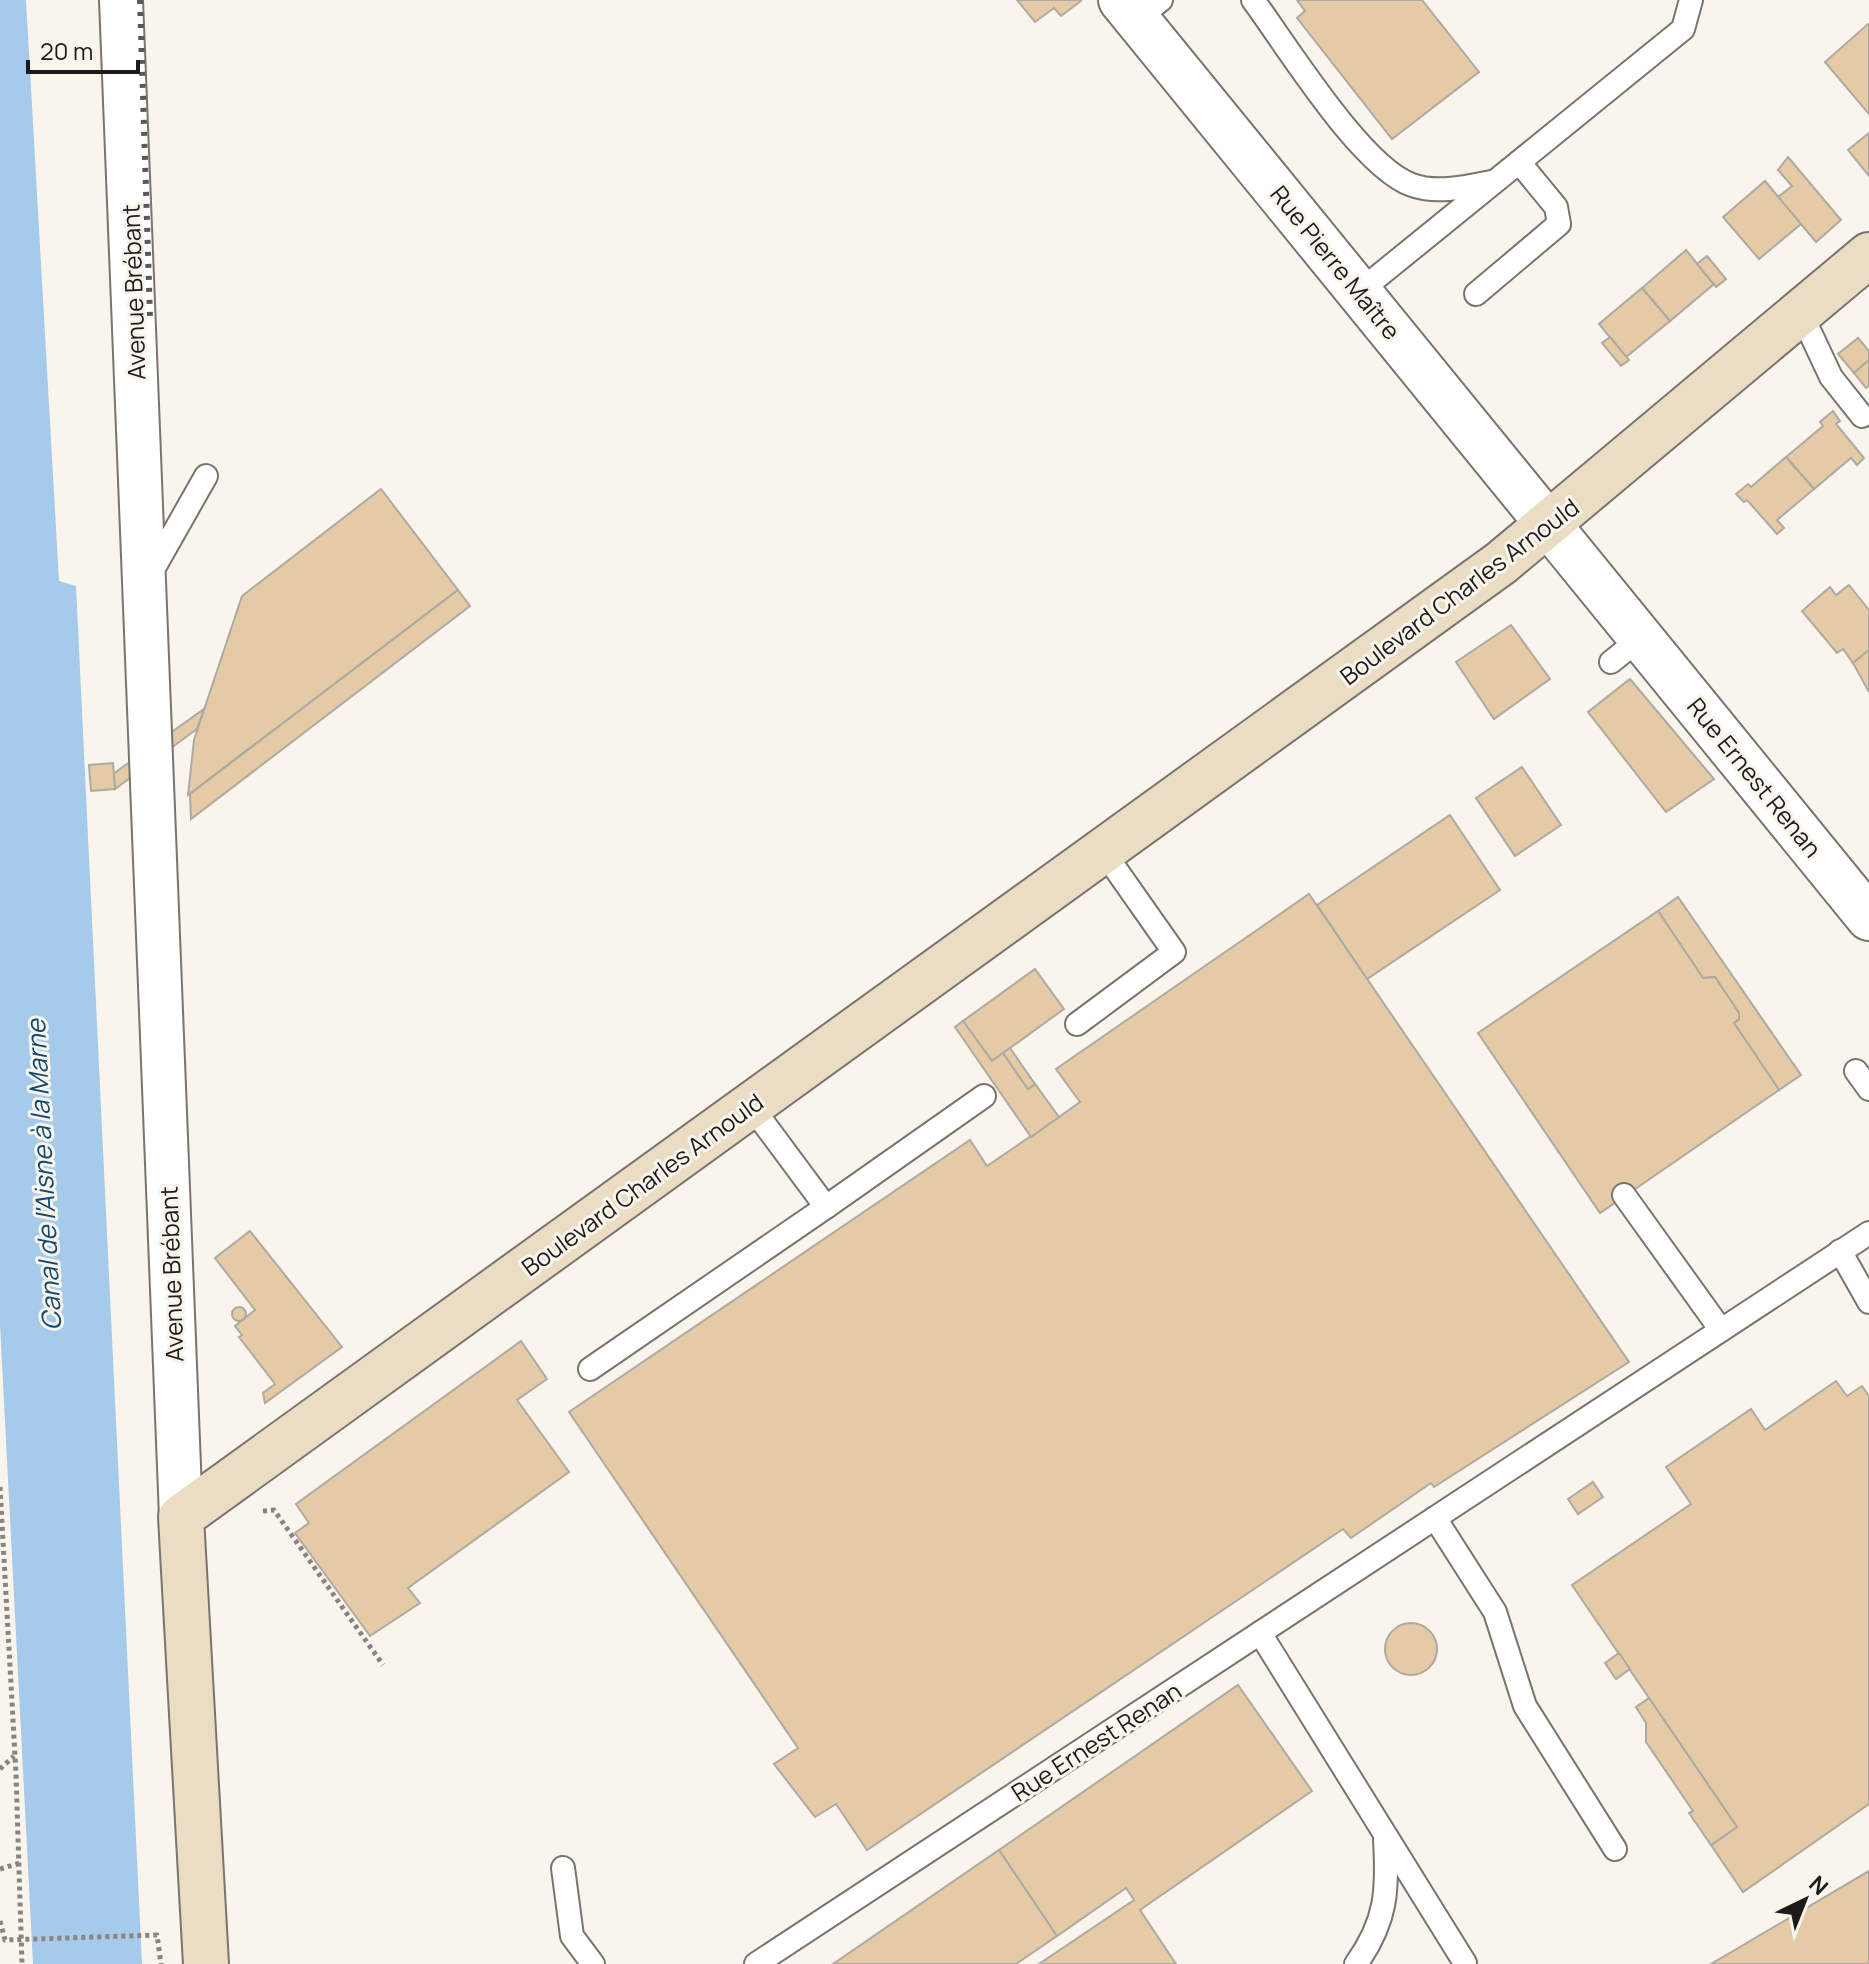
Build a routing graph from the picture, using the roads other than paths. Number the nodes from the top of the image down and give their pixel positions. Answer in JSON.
{"nodes":[{"id":1,"x":121,"y":0,"type":"edge"},
{"id":2,"x":1253,"y":0,"type":"edge"},
{"id":3,"x":1691,"y":0,"type":"edge"},
{"id":4,"x":1140,"y":6,"type":"edge"},
{"id":5,"x":1519,"y":162,"type":"junction"},
{"id":6,"x":1496,"y":181,"type":"junction"},
{"id":7,"x":1869,"y":255,"type":"edge"},
{"id":8,"x":1360,"y":291,"type":"junction"},
{"id":9,"x":1476,"y":294,"type":"dead end"},
{"id":10,"x":1801,"y":313,"type":"junction"},
{"id":11,"x":1862,"y":416,"type":"dead end"},
{"id":12,"x":206,"y":476,"type":"dead end"},
{"id":13,"x":1551,"y":524,"type":"junction"},
{"id":14,"x":144,"y":584,"type":"junction"},
{"id":15,"x":1103,"y":851,"type":"junction"},
{"id":16,"x":1869,"y":918,"type":"edge"},
{"id":17,"x":1077,"y":1024,"type":"dead end"},
{"id":18,"x":984,"y":1096,"type":"dead end"},
{"id":19,"x":751,"y":1106,"type":"junction"},
{"id":20,"x":1624,"y":1195,"type":"dead end"},
{"id":21,"x":826,"y":1207,"type":"junction"},
{"id":22,"x":1869,"y":1233,"type":"edge"},
{"id":23,"x":1840,"y":1251,"type":"junction"},
{"id":24,"x":1869,"y":1302,"type":"edge"},
{"id":25,"x":1721,"y":1330,"type":"junction"},
{"id":26,"x":590,"y":1369,"type":"dead end"},
{"id":27,"x":181,"y":1517,"type":"junction"},
{"id":28,"x":1435,"y":1518,"type":"junction"},
{"id":29,"x":1260,"y":1633,"type":"junction"},
{"id":30,"x":1385,"y":1834,"type":"junction"},
{"id":31,"x":1615,"y":1849,"type":"dead end"},
{"id":32,"x":563,"y":1868,"type":"dead end"},
{"id":33,"x":1465,"y":1963,"type":"edge"},
{"id":34,"x":206,"y":1964,"type":"edge"},
{"id":35,"x":593,"y":1964,"type":"edge"},
{"id":36,"x":756,"y":1964,"type":"edge"},
{"id":37,"x":1356,"y":1964,"type":"edge"}],
"edges":[{"from":1,"to":14,"type":"street","name":"Avenue Brébant"},
{"from":2,"to":6,"type":"lane"},
{"from":3,"to":5,"type":"lane"},
{"from":4,"to":8,"type":"street","name":"Rue Pierre Maître"},
{"from":5,"to":6,"type":"lane"},
{"from":5,"to":9,"type":"lane"},
{"from":6,"to":8,"type":"lane"},
{"from":7,"to":10,"type":"main road","name":"Boulevard Charles Arnould"},
{"from":8,"to":13,"type":"street","name":"Rue Pierre Maître"},
{"from":10,"to":11,"type":"lane"},
{"from":10,"to":13,"type":"main road","name":"Boulevard Charles Arnould"},
{"from":12,"to":14,"type":"lane"},
{"from":13,"to":15,"type":"main road","name":"Boulevard Charles Arnould"},
{"from":13,"to":16,"type":"street","name":"Rue Ernest Renan"},
{"from":14,"to":27,"type":"street","name":"Avenue Brébant"},
{"from":15,"to":17,"type":"lane"},
{"from":15,"to":19,"type":"main road","name":"Boulevard Charles Arnould"},
{"from":18,"to":21,"type":"lane"},
{"from":19,"to":21,"type":"lane"},
{"from":19,"to":27,"type":"main road","name":"Boulevard Charles Arnould"},
{"from":20,"to":25,"type":"lane"},
{"from":21,"to":26,"type":"lane"},
{"from":22,"to":23,"type":"lane","name":"Rue Ernest Renan"},
{"from":23,"to":24,"type":"lane"},
{"from":23,"to":25,"type":"lane","name":"Rue Ernest Renan"},
{"from":25,"to":28,"type":"lane","name":"Rue Ernest Renan"},
{"from":27,"to":34,"type":"main road","name":"Avenue Brébant"},
{"from":28,"to":29,"type":"lane","name":"Rue Ernest Renan"},
{"from":28,"to":31,"type":"lane"},
{"from":29,"to":30,"type":"lane"},
{"from":29,"to":36,"type":"lane","name":"Rue Ernest Renan"},
{"from":30,"to":33,"type":"lane"},
{"from":30,"to":37,"type":"lane"},
{"from":32,"to":35,"type":"lane"}]}
